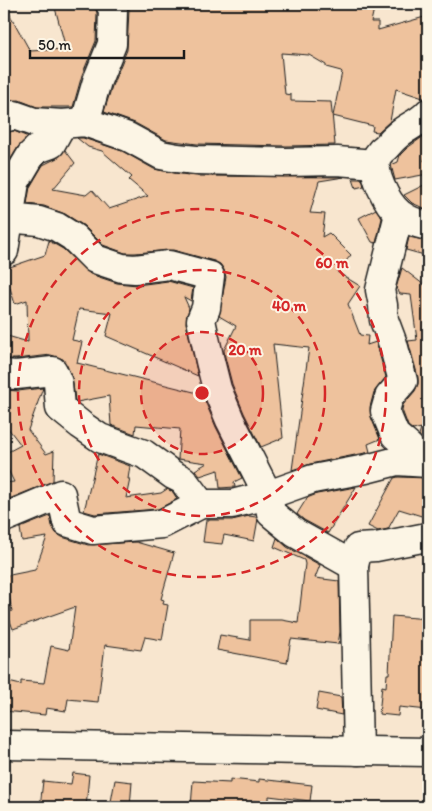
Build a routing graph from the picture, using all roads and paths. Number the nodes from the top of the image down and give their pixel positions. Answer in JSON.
{"nodes":[{"id":1,"x":110,"y":4,"type":"edge"},
{"id":2,"x":428,"y":113,"type":"edge"},
{"id":3,"x":4,"y":118,"type":"edge"},
{"id":4,"x":73,"y":123,"type":"junction"},
{"id":5,"x":375,"y":164,"type":"junction"},
{"id":6,"x":400,"y":214,"type":"junction"},
{"id":7,"x":8,"y":218,"type":"junction"},
{"id":8,"x":428,"y":226,"type":"edge"},
{"id":9,"x":4,"y":251,"type":"edge"},
{"id":10,"x":4,"y":374,"type":"edge"},
{"id":11,"x":397,"y":462,"type":"junction"},
{"id":12,"x":428,"y":463,"type":"edge"},
{"id":13,"x":268,"y":495,"type":"junction"},
{"id":14,"x":201,"y":504,"type":"junction"},
{"id":15,"x":4,"y":518,"type":"edge"},
{"id":16,"x":427,"y":537,"type":"edge"},
{"id":17,"x":354,"y":566,"type":"junction"},
{"id":18,"x":4,"y":745,"type":"edge"},
{"id":19,"x":358,"y":751,"type":"junction"},
{"id":20,"x":428,"y":752,"type":"edge"}],
"edges":[{"from":1,"to":4,"type":"street"},
{"from":2,"to":5,"type":"street"},
{"from":3,"to":4,"type":"street"},
{"from":4,"to":5,"type":"street"},
{"from":4,"to":7,"type":"street"},
{"from":5,"to":6,"type":"street"},
{"from":6,"to":8,"type":"street"},
{"from":6,"to":11,"type":"street"},
{"from":7,"to":9,"type":"street"},
{"from":7,"to":13,"type":"street"},
{"from":10,"to":14,"type":"street"},
{"from":11,"to":12,"type":"street"},
{"from":11,"to":13,"type":"street"},
{"from":13,"to":14,"type":"street"},
{"from":13,"to":17,"type":"street"},
{"from":14,"to":15,"type":"street"},
{"from":16,"to":17,"type":"street"},
{"from":17,"to":19,"type":"street"},
{"from":18,"to":19,"type":"street"},
{"from":19,"to":20,"type":"street"}]}
